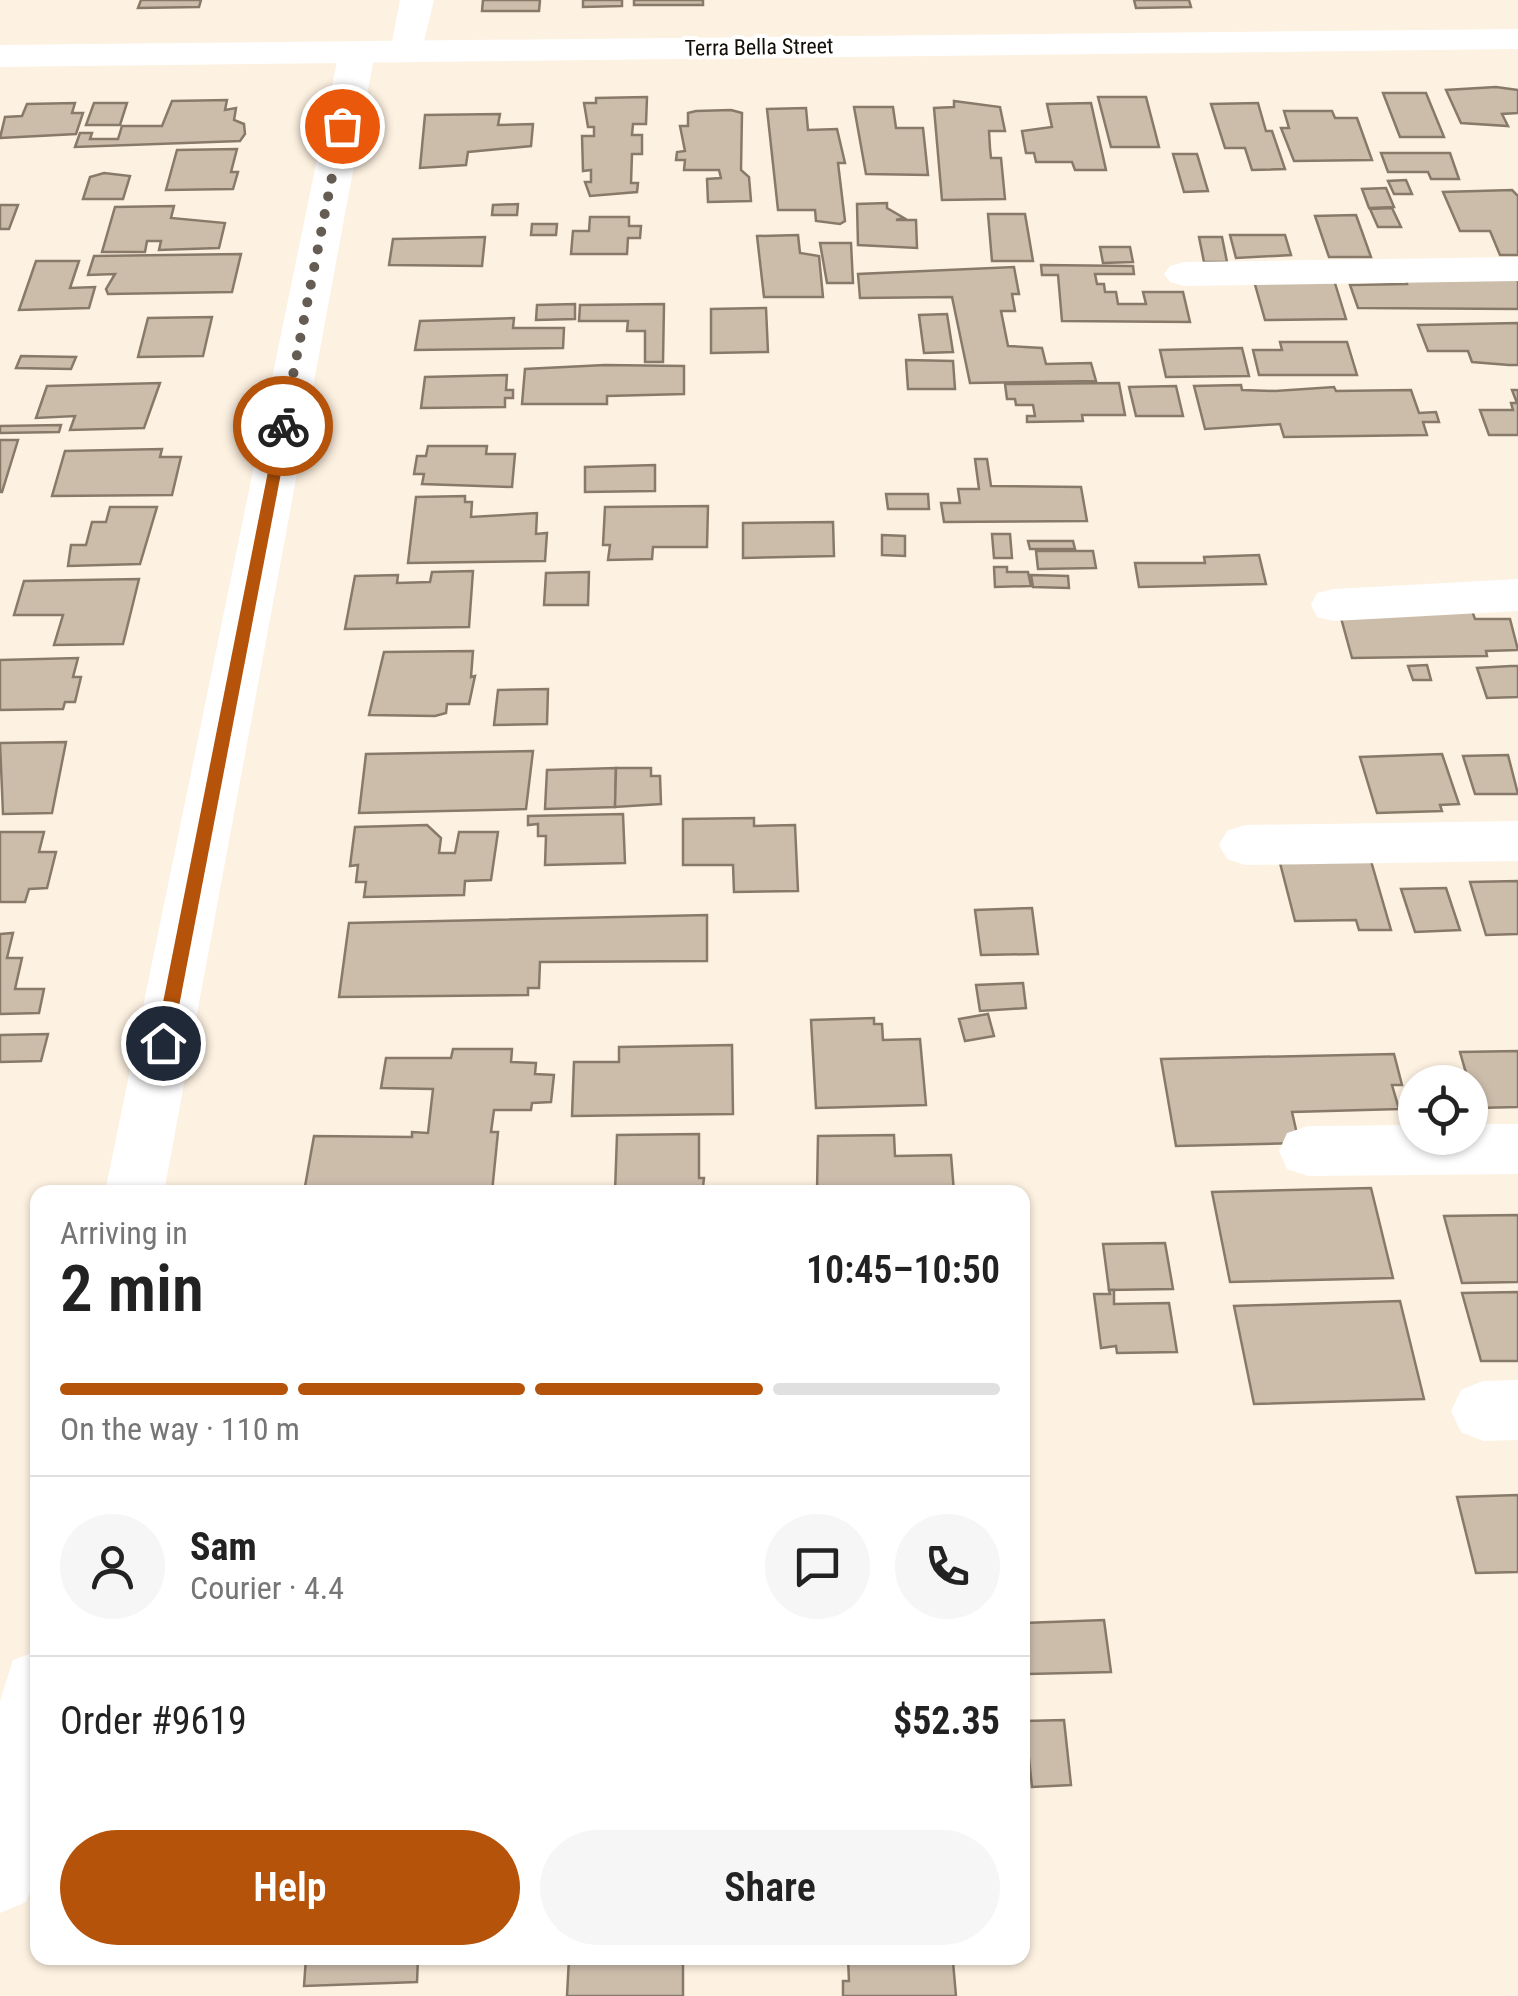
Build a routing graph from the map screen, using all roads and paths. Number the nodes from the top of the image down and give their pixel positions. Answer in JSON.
{"nodes":[{"id":1,"x":417,"y":0,"type":"edge"},
{"id":2,"x":1518,"y":39,"type":"edge"},
{"id":3,"x":357,"y":52,"type":"junction"},
{"id":4,"x":408,"y":52,"type":"junction"},
{"id":5,"x":0,"y":56,"type":"edge"},
{"id":6,"x":1518,"y":270,"type":"edge"},
{"id":7,"x":1184,"y":274,"type":"dead end"},
{"id":8,"x":1518,"y":596,"type":"edge"},
{"id":9,"x":1334,"y":605,"type":"dead end"},
{"id":10,"x":1518,"y":841,"type":"edge"},
{"id":11,"x":1246,"y":844,"type":"dead end"},
{"id":12,"x":1518,"y":1149,"type":"edge"},
{"id":13,"x":1308,"y":1151,"type":"dead end"},
{"id":14,"x":135,"y":1185,"type":"edge"},
{"id":15,"x":30,"y":1727,"type":"edge"},
{"id":16,"x":0,"y":1876,"type":"edge"}],
"edges":[{"from":1,"to":4,"type":"main road"},
{"from":2,"to":4,"type":"main road","name":"Terra Bella Street"},
{"from":3,"to":4,"type":"main road","name":"Terra Bella Street"},
{"from":3,"to":5,"type":"main road","name":"Terra Bella Street"},
{"from":3,"to":14,"type":"main road"},
{"from":6,"to":7,"type":"main road"},
{"from":8,"to":9,"type":"main road"},
{"from":10,"to":11,"type":"main road"},
{"from":12,"to":13,"type":"main road"},
{"from":15,"to":16,"type":"main road"}]}
